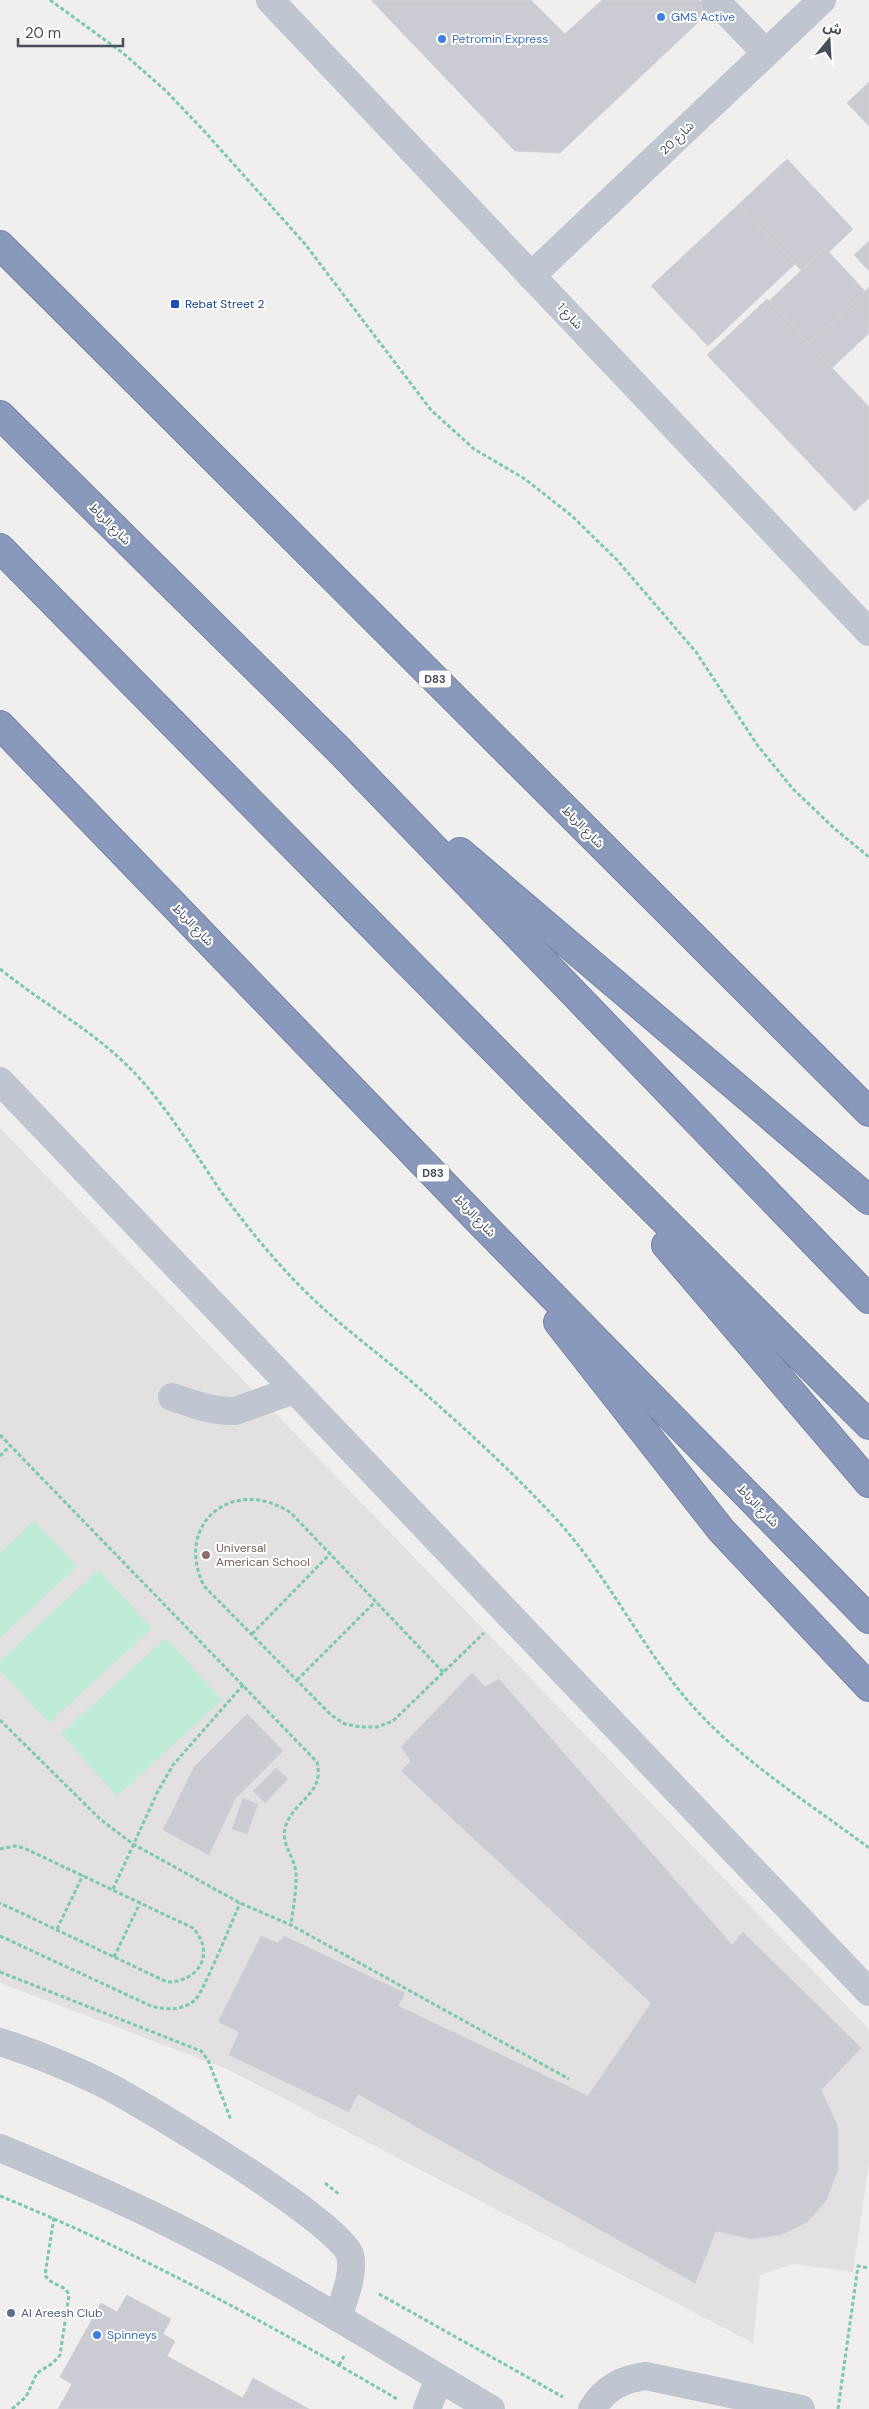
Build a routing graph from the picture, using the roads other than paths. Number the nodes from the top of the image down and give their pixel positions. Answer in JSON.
{"nodes":[{"id":1,"x":270,"y":0,"type":"edge"},
{"id":2,"x":716,"y":0,"type":"edge"},
{"id":3,"x":822,"y":0,"type":"edge"},
{"id":4,"x":766,"y":53,"type":"junction"},
{"id":5,"x":0,"y":245,"type":"edge"},
{"id":6,"x":532,"y":276,"type":"junction"},
{"id":7,"x":0,"y":415,"type":"edge"},
{"id":8,"x":0,"y":548,"type":"edge"},
{"id":9,"x":869,"y":632,"type":"edge"},
{"id":10,"x":0,"y":725,"type":"edge"},
{"id":11,"x":338,"y":749,"type":"junction"},
{"id":12,"x":0,"y":1081,"type":"edge"},
{"id":13,"x":532,"y":1088,"type":"junction"},
{"id":14,"x":869,"y":1112,"type":"edge"},
{"id":15,"x":869,"y":1200,"type":"edge"},
{"id":16,"x":480,"y":1222,"type":"junction"},
{"id":17,"x":869,"y":1299,"type":"edge"},
{"id":18,"x":294,"y":1390,"type":"junction"},
{"id":19,"x":172,"y":1397,"type":"dead end"},
{"id":20,"x":869,"y":1425,"type":"edge"},
{"id":21,"x":869,"y":1483,"type":"edge"},
{"id":22,"x":869,"y":1619,"type":"edge"},
{"id":23,"x":869,"y":1687,"type":"edge"},
{"id":24,"x":869,"y":1992,"type":"edge"},
{"id":25,"x":0,"y":2042,"type":"edge"},
{"id":26,"x":0,"y":2148,"type":"edge"},
{"id":27,"x":338,"y":2318,"type":"junction"},
{"id":28,"x":439,"y":2378,"type":"junction"},
{"id":29,"x":459,"y":2401,"type":"edge"},
{"id":30,"x":427,"y":2409,"type":"edge"},
{"id":31,"x":491,"y":2409,"type":"edge"},
{"id":32,"x":592,"y":2409,"type":"edge"},
{"id":33,"x":801,"y":2409,"type":"edge"}],
"edges":[{"from":1,"to":6,"type":"street","name":"شارع 1"},
{"from":2,"to":4,"type":"street"},
{"from":3,"to":4,"type":"street","name":"شارع 20"},
{"from":4,"to":6,"type":"street","name":"شارع 20"},
{"from":5,"to":14,"type":"highway","name":"شارع الرباط","number":"D83"},
{"from":6,"to":9,"type":"street","name":"شارع 1"},
{"from":7,"to":11,"type":"highway","name":"شارع الرباط"},
{"from":8,"to":13,"type":"highway"},
{"from":10,"to":16,"type":"highway","name":"شارع الرباط","number":"D83"},
{"from":11,"to":15,"type":"highway"},
{"from":11,"to":17,"type":"highway","name":"شارع الرباط"},
{"from":12,"to":18,"type":"street"},
{"from":13,"to":20,"type":"highway"},
{"from":13,"to":21,"type":"highway"},
{"from":16,"to":22,"type":"highway","name":"شارع الرباط","number":"D83"},
{"from":16,"to":23,"type":"highway"},
{"from":18,"to":19,"type":"street"},
{"from":18,"to":24,"type":"street"},
{"from":25,"to":27,"type":"street"},
{"from":26,"to":27,"type":"street"},
{"from":27,"to":28,"type":"street"},
{"from":28,"to":29,"type":"street"},
{"from":28,"to":30,"type":"street"},
{"from":29,"to":31,"type":"street"},
{"from":32,"to":33,"type":"street"}]}
